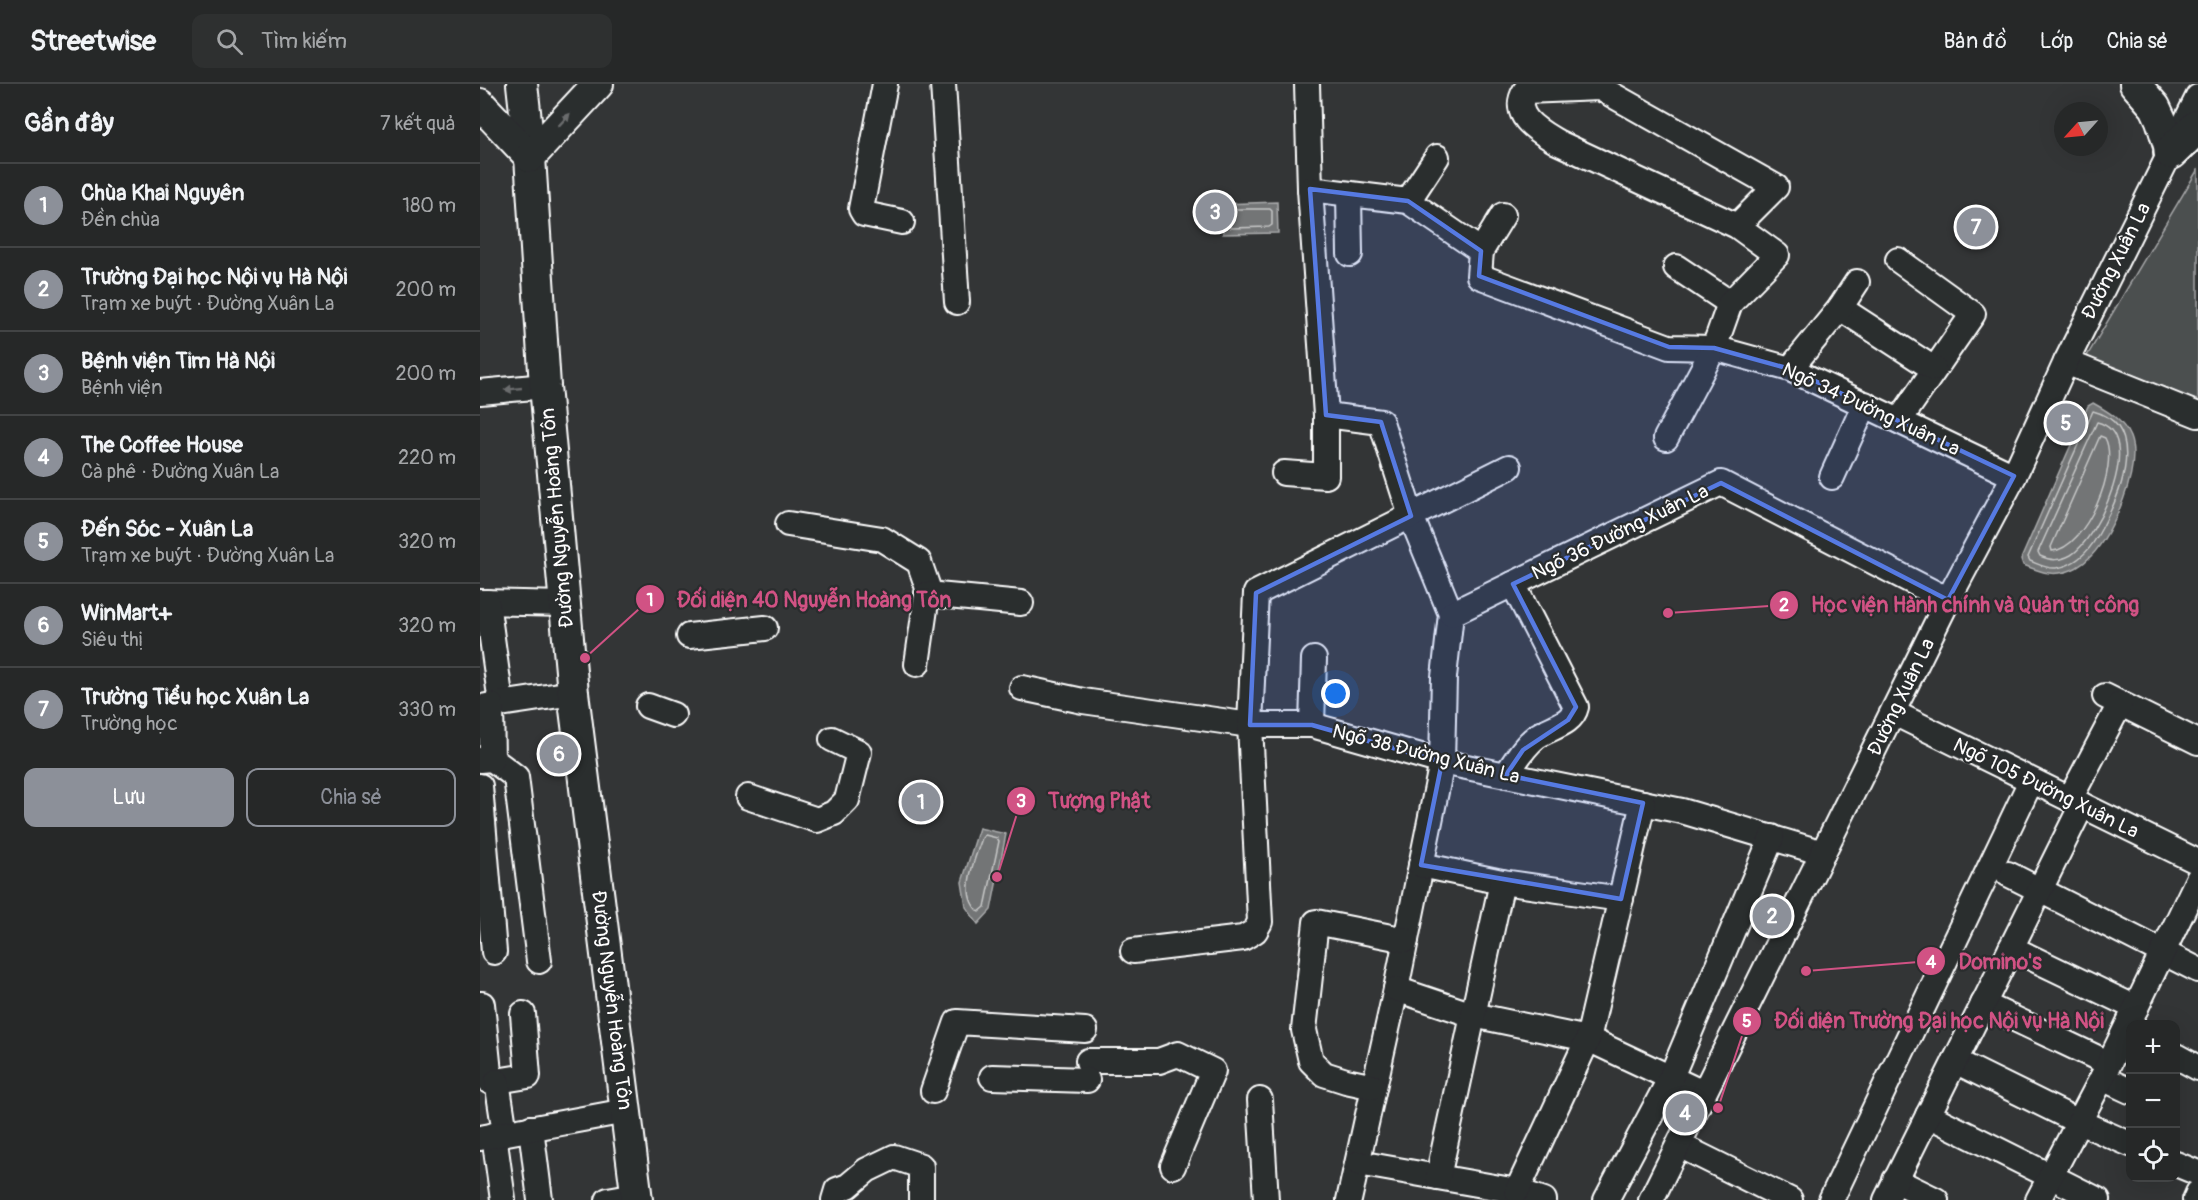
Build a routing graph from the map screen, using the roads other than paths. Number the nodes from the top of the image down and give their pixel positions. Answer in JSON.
{"nodes":[{"id":1,"x":522,"y":84,"type":"edge"},
{"id":2,"x":598,"y":84,"type":"edge"},
{"id":3,"x":885,"y":84,"type":"edge"},
{"id":4,"x":943,"y":84,"type":"edge"},
{"id":5,"x":1307,"y":84,"type":"edge"},
{"id":6,"x":2135,"y":84,"type":"edge"},
{"id":7,"x":2198,"y":97,"type":"edge"},
{"id":8,"x":480,"y":104,"type":"edge"},
{"id":9,"x":2198,"y":126,"type":"edge"},
{"id":10,"x":2171,"y":152,"type":"junction"},
{"id":11,"x":530,"y":157,"type":"junction"},
{"id":12,"x":1437,"y":158,"type":"dead end"},
{"id":13,"x":1310,"y":189,"type":"junction"},
{"id":14,"x":1349,"y":194,"type":"junction"},
{"id":15,"x":1408,"y":201,"type":"junction"},
{"id":16,"x":1503,"y":215,"type":"dead end"},
{"id":17,"x":902,"y":222,"type":"dead end"},
{"id":18,"x":1737,"y":226,"type":"junction"},
{"id":19,"x":1481,"y":251,"type":"junction"},
{"id":20,"x":1350,"y":254,"type":"dead end"},
{"id":21,"x":1898,"y":260,"type":"dead end"},
{"id":22,"x":1676,"y":267,"type":"dead end"},
{"id":23,"x":1857,"y":282,"type":"dead end"},
{"id":24,"x":957,"y":302,"type":"dead end"},
{"id":25,"x":1730,"y":303,"type":"junction"},
{"id":26,"x":1840,"y":308,"type":"junction"},
{"id":27,"x":1714,"y":348,"type":"junction"},
{"id":28,"x":2066,"y":362,"type":"junction"},
{"id":29,"x":1790,"y":369,"type":"junction"},
{"id":30,"x":1934,"y":369,"type":"junction"},
{"id":31,"x":545,"y":386,"type":"junction"},
{"id":32,"x":480,"y":392,"type":"edge"},
{"id":33,"x":1865,"y":404,"type":"junction"},
{"id":34,"x":1326,"y":415,"type":"junction"},
{"id":35,"x":2198,"y":415,"type":"edge"},
{"id":36,"x":1899,"y":421,"type":"junction"},
{"id":37,"x":1666,"y":438,"type":"dead end"},
{"id":38,"x":1509,"y":467,"type":"dead end"},
{"id":39,"x":1284,"y":472,"type":"dead end"},
{"id":40,"x":2013,"y":476,"type":"junction"},
{"id":41,"x":1832,"y":477,"type":"dead end"},
{"id":42,"x":1411,"y":516,"type":"junction"},
{"id":43,"x":788,"y":524,"type":"dead end"},
{"id":44,"x":1513,"y":584,"type":"junction"},
{"id":45,"x":927,"y":594,"type":"junction"},
{"id":46,"x":1948,"y":600,"type":"junction"},
{"id":47,"x":484,"y":602,"type":"edge"},
{"id":48,"x":1021,"y":603,"type":"dead end"},
{"id":49,"x":565,"y":604,"type":"junction"},
{"id":50,"x":1451,"y":614,"type":"junction"},
{"id":51,"x":765,"y":628,"type":"dead end"},
{"id":52,"x":689,"y":636,"type":"dead end"},
{"id":53,"x":1314,"y":659,"type":"dead end"},
{"id":54,"x":917,"y":664,"type":"dead end"},
{"id":55,"x":1022,"y":688,"type":"dead end"},
{"id":56,"x":573,"y":693,"type":"junction"},
{"id":57,"x":490,"y":705,"type":"edge"},
{"id":58,"x":648,"y":706,"type":"dead end"},
{"id":59,"x":1894,"y":712,"type":"junction"},
{"id":60,"x":673,"y":715,"type":"dead end"},
{"id":61,"x":1250,"y":725,"type":"junction"},
{"id":62,"x":1312,"y":725,"type":"junction"},
{"id":63,"x":832,"y":739,"type":"dead end"},
{"id":64,"x":2198,"y":742,"type":"edge"},
{"id":65,"x":486,"y":759,"type":"edge"},
{"id":66,"x":1442,"y":762,"type":"junction"},
{"id":67,"x":1506,"y":775,"type":"junction"},
{"id":68,"x":2031,"y":781,"type":"junction"},
{"id":69,"x":480,"y":786,"type":"edge"},
{"id":70,"x":748,"y":797,"type":"dead end"},
{"id":71,"x":2076,"y":802,"type":"junction"},
{"id":72,"x":1643,"y":803,"type":"junction"},
{"id":73,"x":1772,"y":837,"type":"junction"},
{"id":74,"x":1823,"y":853,"type":"junction"},
{"id":75,"x":2198,"y":862,"type":"edge"},
{"id":76,"x":1421,"y":865,"type":"junction"},
{"id":77,"x":2008,"y":874,"type":"dead end"},
{"id":78,"x":2198,"y":879,"type":"edge"},
{"id":79,"x":1502,"y":882,"type":"junction"},
{"id":80,"x":2040,"y":890,"type":"junction"},
{"id":81,"x":1621,"y":899,"type":"junction"},
{"id":82,"x":1406,"y":940,"type":"junction"},
{"id":83,"x":2011,"y":948,"type":"junction"},
{"id":84,"x":1132,"y":951,"type":"dead end"},
{"id":85,"x":494,"y":952,"type":"dead end"},
{"id":86,"x":2162,"y":953,"type":"junction"},
{"id":87,"x":539,"y":961,"type":"dead end"},
{"id":88,"x":2198,"y":970,"type":"edge"},
{"id":89,"x":1396,"y":989,"type":"junction"},
{"id":90,"x":480,"y":1004,"type":"edge"},
{"id":91,"x":1983,"y":1004,"type":"junction"},
{"id":92,"x":2136,"y":1008,"type":"junction"},
{"id":93,"x":523,"y":1014,"type":"dead end"},
{"id":94,"x":1473,"y":1016,"type":"junction"},
{"id":95,"x":2131,"y":1020,"type":"edge"},
{"id":96,"x":1085,"y":1030,"type":"dead end"},
{"id":97,"x":2126,"y":1033,"type":"edge"},
{"id":98,"x":1588,"y":1039,"type":"junction"},
{"id":99,"x":2180,"y":1059,"type":"edge"},
{"id":100,"x":1955,"y":1061,"type":"junction"},
{"id":101,"x":2198,"y":1068,"type":"edge"},
{"id":102,"x":2105,"y":1070,"type":"junction"},
{"id":103,"x":992,"y":1077,"type":"dead end"},
{"id":104,"x":1671,"y":1077,"type":"junction"},
{"id":105,"x":497,"y":1081,"type":"junction"},
{"id":106,"x":2126,"y":1087,"type":"edge"},
{"id":107,"x":1374,"y":1088,"type":"junction"},
{"id":108,"x":933,"y":1091,"type":"dead end"},
{"id":109,"x":1703,"y":1093,"type":"junction"},
{"id":110,"x":1260,"y":1100,"type":"dead end"},
{"id":111,"x":626,"y":1111,"type":"junction"},
{"id":112,"x":1928,"y":1115,"type":"junction"},
{"id":113,"x":2079,"y":1122,"type":"junction"},
{"id":114,"x":531,"y":1128,"type":"junction"},
{"id":115,"x":493,"y":1136,"type":"edge"},
{"id":116,"x":2126,"y":1142,"type":"edge"},
{"id":117,"x":1679,"y":1145,"type":"junction"},
{"id":118,"x":1358,"y":1163,"type":"junction"},
{"id":119,"x":1173,"y":1166,"type":"dead end"},
{"id":120,"x":2180,"y":1166,"type":"edge"},
{"id":121,"x":2198,"y":1173,"type":"edge"},
{"id":122,"x":1438,"y":1177,"type":"junction"},
{"id":123,"x":2050,"y":1178,"type":"junction"},
{"id":124,"x":1891,"y":1190,"type":"edge"},
{"id":125,"x":1517,"y":1191,"type":"junction"},
{"id":126,"x":2198,"y":1193,"type":"edge"},
{"id":127,"x":627,"y":1198,"type":"edge"},
{"id":128,"x":503,"y":1200,"type":"edge"},
{"id":129,"x":540,"y":1200,"type":"edge"},
{"id":130,"x":834,"y":1200,"type":"edge"},
{"id":131,"x":921,"y":1200,"type":"edge"},
{"id":132,"x":1266,"y":1200,"type":"edge"},
{"id":133,"x":1348,"y":1200,"type":"edge"},
{"id":134,"x":1544,"y":1200,"type":"edge"},
{"id":135,"x":1606,"y":1200,"type":"edge"},
{"id":136,"x":1651,"y":1200,"type":"edge"},
{"id":137,"x":1790,"y":1200,"type":"edge"},
{"id":138,"x":1831,"y":1200,"type":"edge"},
{"id":139,"x":1936,"y":1200,"type":"edge"},
{"id":140,"x":2038,"y":1200,"type":"edge"},
{"id":141,"x":2098,"y":1200,"type":"edge"},
{"id":142,"x":2194,"y":1200,"type":"edge"}],
"edges":[{"from":1,"to":11,"type":"main road","name":"Đường Nguyễn Hoàng Tôn"},
{"from":11,"to":2,"type":"main road","one_way":true},
{"from":3,"to":17,"type":"street"},
{"from":4,"to":24,"type":"street"},
{"from":5,"to":13,"type":"street"},
{"from":6,"to":10,"type":"main road"},
{"from":7,"to":10,"type":"street","name":"Đường Xuân La"},
{"from":8,"to":11,"type":"main road"},
{"from":9,"to":10,"type":"highway"},
{"from":10,"to":28,"type":"street","name":"Đường Xuân La"},
{"from":11,"to":31,"type":"main road","name":"Đường Nguyễn Hoàng Tôn"},
{"from":12,"to":15,"type":"street"},
{"from":13,"to":14,"type":"street"},
{"from":13,"to":34,"type":"street"},
{"from":14,"to":15,"type":"street"},
{"from":14,"to":20,"type":"street"},
{"from":15,"to":19,"type":"street"},
{"from":16,"to":19,"type":"street"},
{"from":18,"to":18,"type":"street"},
{"from":18,"to":25,"type":"street"},
{"from":19,"to":27,"type":"street","name":"Ngõ 34 Đường Xuân La"},
{"from":21,"to":30,"type":"street"},
{"from":22,"to":25,"type":"street"},
{"from":23,"to":26,"type":"street"},
{"from":25,"to":27,"type":"street"},
{"from":26,"to":29,"type":"street"},
{"from":26,"to":30,"type":"street"},
{"from":27,"to":29,"type":"street","name":"Ngõ 34 Đường Xuân La"},
{"from":27,"to":37,"type":"street"},
{"from":28,"to":35,"type":"street"},
{"from":28,"to":40,"type":"street","name":"Đường Xuân La"},
{"from":29,"to":33,"type":"street","name":"Ngõ 34 Đường Xuân La"},
{"from":30,"to":36,"type":"street"},
{"from":31,"to":32,"type":"street","one_way":true},
{"from":31,"to":49,"type":"main road","name":"Đường Nguyễn Hoàng Tôn"},
{"from":33,"to":36,"type":"street","name":"Ngõ 34 Đường Xuân La"},
{"from":33,"to":41,"type":"street"},
{"from":34,"to":39,"type":"street"},
{"from":34,"to":42,"type":"street"},
{"from":36,"to":40,"type":"street","name":"Ngõ 34 Đường Xuân La"},
{"from":38,"to":42,"type":"street"},
{"from":40,"to":46,"type":"street","name":"Đường Xuân La"},
{"from":42,"to":50,"type":"street"},
{"from":42,"to":61,"type":"street"},
{"from":43,"to":45,"type":"street"},
{"from":44,"to":46,"type":"street","name":"Ngõ 36 Đường Xuân La"},
{"from":44,"to":50,"type":"street","name":"Ngõ 36 Đường Xuân La"},
{"from":44,"to":67,"type":"street"},
{"from":45,"to":48,"type":"street"},
{"from":45,"to":54,"type":"street"},
{"from":46,"to":59,"type":"street","name":"Đường Xuân La"},
{"from":47,"to":49,"type":"street"},
{"from":47,"to":57,"type":"street"},
{"from":49,"to":56,"type":"main road","name":"Đường Nguyễn Hoàng Tôn"},
{"from":50,"to":66,"type":"street"},
{"from":51,"to":52,"type":"street"},
{"from":53,"to":62,"type":"street"},
{"from":55,"to":61,"type":"street","name":"Ngõ 38 Đường Xuân La"},
{"from":56,"to":57,"type":"street"},
{"from":56,"to":111,"type":"main road","name":"Đường Nguyễn Hoàng Tôn"},
{"from":57,"to":65,"type":"street"},
{"from":58,"to":60,"type":"street"},
{"from":59,"to":68,"type":"street","name":"Ngõ 105 Đường Xuân La"},
{"from":59,"to":74,"type":"street","name":"Đường Xuân La"},
{"from":61,"to":62,"type":"street","name":"Ngõ 38 Đường Xuân La"},
{"from":61,"to":84,"type":"street"},
{"from":62,"to":66,"type":"street","name":"Ngõ 38 Đường Xuân La"},
{"from":63,"to":70,"type":"street"},
{"from":64,"to":71,"type":"street"},
{"from":65,"to":87,"type":"street"},
{"from":66,"to":67,"type":"street","name":"Ngõ 38 Đường Xuân La"},
{"from":66,"to":76,"type":"street"},
{"from":67,"to":72,"type":"street","name":"Ngõ 38 Đường Xuân La"},
{"from":68,"to":71,"type":"street","name":"Ngõ 105 Đường Xuân La"},
{"from":68,"to":138,"type":"street"},
{"from":69,"to":85,"type":"street"},
{"from":71,"to":75,"type":"street","name":"Ngõ 105 Đường Xuân La"},
{"from":71,"to":80,"type":"street"},
{"from":72,"to":73,"type":"street","name":"Ngõ 38 Đường Xuân La"},
{"from":72,"to":81,"type":"street"},
{"from":73,"to":74,"type":"street","name":"Ngõ 38 Đường Xuân La"},
{"from":73,"to":104,"type":"street"},
{"from":74,"to":109,"type":"street","name":"Đường Xuân La"},
{"from":76,"to":79,"type":"street"},
{"from":76,"to":82,"type":"street"},
{"from":77,"to":80,"type":"street"},
{"from":78,"to":86,"type":"street"},
{"from":79,"to":81,"type":"street"},
{"from":79,"to":94,"type":"street"},
{"from":80,"to":83,"type":"street"},
{"from":80,"to":86,"type":"street"},
{"from":81,"to":98,"type":"street"},
{"from":82,"to":89,"type":"street"},
{"from":82,"to":107,"type":"street"},
{"from":83,"to":91,"type":"street"},
{"from":83,"to":92,"type":"street"},
{"from":86,"to":88,"type":"street"},
{"from":86,"to":92,"type":"street"},
{"from":89,"to":94,"type":"street"},
{"from":89,"to":107,"type":"street"},
{"from":90,"to":105,"type":"street"},
{"from":91,"to":100,"type":"street"},
{"from":91,"to":102,"type":"street"},
{"from":92,"to":95,"type":"street"},
{"from":93,"to":105,"type":"street"},
{"from":94,"to":98,"type":"street"},
{"from":94,"to":122,"type":"street"},
{"from":96,"to":108,"type":"street"},
{"from":97,"to":102,"type":"street"},
{"from":98,"to":104,"type":"street"},
{"from":98,"to":125,"type":"street"},
{"from":99,"to":101,"type":"street"},
{"from":100,"to":112,"type":"street"},
{"from":100,"to":113,"type":"street"},
{"from":102,"to":106,"type":"street"},
{"from":102,"to":113,"type":"street"},
{"from":103,"to":119,"type":"street"},
{"from":104,"to":109,"type":"street"},
{"from":104,"to":135,"type":"street"},
{"from":105,"to":115,"type":"street"},
{"from":107,"to":118,"type":"street"},
{"from":109,"to":117,"type":"street","name":"Đường Xuân La"},
{"from":110,"to":132,"type":"street"},
{"from":111,"to":114,"type":"street"},
{"from":111,"to":127,"type":"main road","name":"Đường Nguyễn Hoàng Tôn"},
{"from":112,"to":123,"type":"street"},
{"from":112,"to":124,"type":"street"},
{"from":113,"to":116,"type":"street"},
{"from":113,"to":123,"type":"street"},
{"from":114,"to":115,"type":"street"},
{"from":114,"to":129,"type":"street"},
{"from":115,"to":128,"type":"street"},
{"from":117,"to":136,"type":"street","name":"Đường Xuân La"},
{"from":117,"to":137,"type":"street"},
{"from":118,"to":122,"type":"street"},
{"from":118,"to":133,"type":"street"},
{"from":120,"to":121,"type":"street"},
{"from":122,"to":125,"type":"street"},
{"from":123,"to":140,"type":"street"},
{"from":123,"to":141,"type":"street"},
{"from":124,"to":139,"type":"street"},
{"from":125,"to":134,"type":"street"},
{"from":126,"to":142,"type":"street"},
{"from":130,"to":131,"type":"street"}]}
